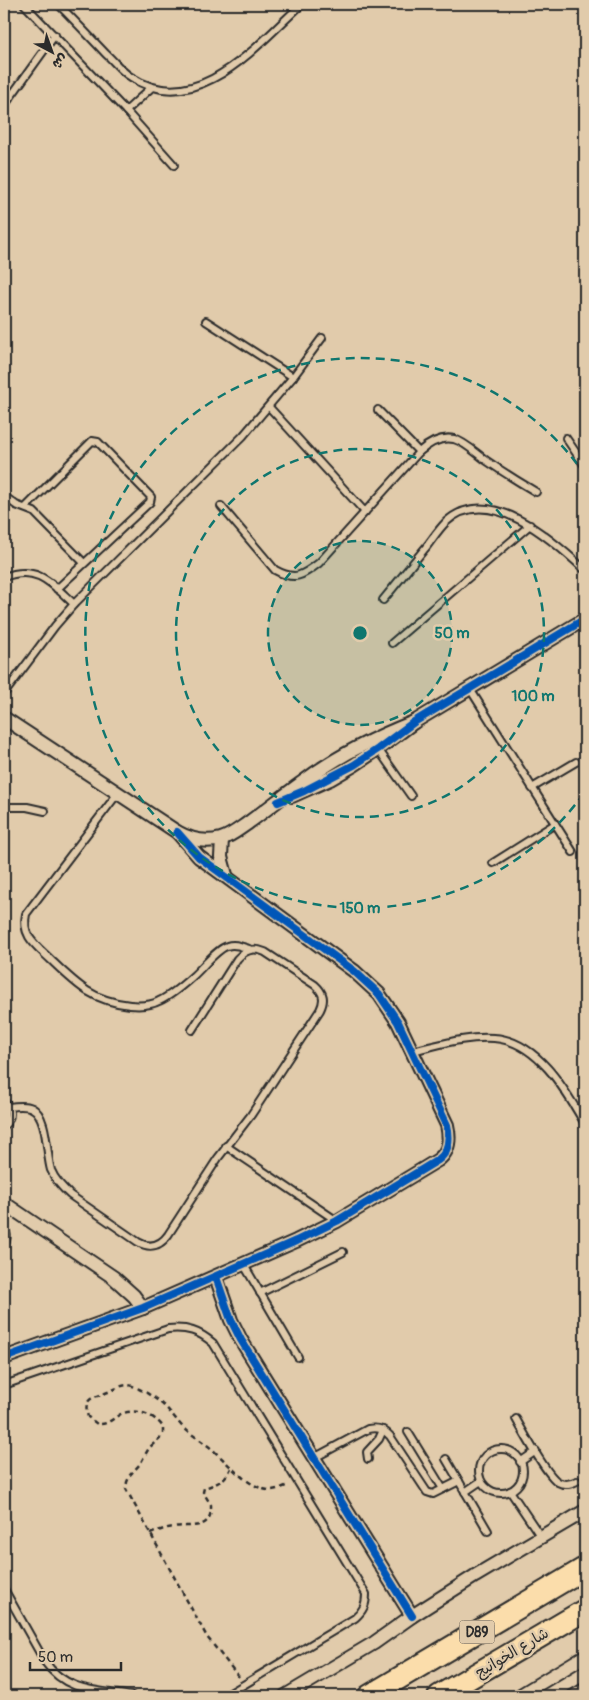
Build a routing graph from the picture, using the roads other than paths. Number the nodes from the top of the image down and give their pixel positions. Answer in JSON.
{"nodes":[{"id":1,"x":24,"y":4,"type":"edge"},
{"id":2,"x":58,"y":4,"type":"edge"},
{"id":3,"x":302,"y":4,"type":"edge"},
{"id":4,"x":55,"y":36,"type":"junction"},
{"id":5,"x":152,"y":88,"type":"junction"},
{"id":6,"x":4,"y":106,"type":"edge"},
{"id":7,"x":126,"y":111,"type":"junction"},
{"id":8,"x":174,"y":165,"type":"dead end"},
{"id":9,"x":206,"y":321,"type":"dead end"},
{"id":10,"x":322,"y":338,"type":"dead end"},
{"id":11,"x":293,"y":377,"type":"junction"},
{"id":12,"x":269,"y":408,"type":"junction"},
{"id":13,"x":378,"y":410,"type":"dead end"},
{"id":14,"x":566,"y":438,"type":"dead end"},
{"id":15,"x":419,"y":452,"type":"junction"},
{"id":16,"x":585,"y":466,"type":"edge"},
{"id":17,"x":536,"y":492,"type":"dead end"},
{"id":18,"x":4,"y":496,"type":"edge"},
{"id":19,"x":220,"y":506,"type":"dead end"},
{"id":20,"x":26,"y":508,"type":"junction"},
{"id":21,"x":365,"y":512,"type":"junction"},
{"id":22,"x":530,"y":524,"type":"junction"},
{"id":23,"x":84,"y":563,"type":"junction"},
{"id":24,"x":585,"y":570,"type":"edge"},
{"id":25,"x":4,"y":577,"type":"edge"},
{"id":26,"x":57,"y":589,"type":"junction"},
{"id":27,"x":383,"y":600,"type":"dead end"},
{"id":28,"x":74,"y":604,"type":"junction"},
{"id":29,"x":585,"y":619,"type":"edge"},
{"id":30,"x":392,"y":643,"type":"dead end"},
{"id":31,"x":470,"y":689,"type":"junction"},
{"id":32,"x":4,"y":694,"type":"edge"},
{"id":33,"x":4,"y":718,"type":"edge"},
{"id":34,"x":414,"y":722,"type":"junction"},
{"id":35,"x":378,"y":749,"type":"junction"},
{"id":36,"x":576,"y":762,"type":"dead end"},
{"id":37,"x":532,"y":788,"type":"junction"},
{"id":38,"x":118,"y":793,"type":"junction"},
{"id":39,"x":411,"y":796,"type":"dead end"},
{"id":40,"x":278,"y":802,"type":"junction"},
{"id":41,"x":4,"y":807,"type":"edge"},
{"id":42,"x":45,"y":811,"type":"dead end"},
{"id":43,"x":556,"y":824,"type":"junction"},
{"id":44,"x":178,"y":832,"type":"junction"},
{"id":45,"x":222,"y":839,"type":"junction"},
{"id":46,"x":573,"y":852,"type":"dead end"},
{"id":47,"x":493,"y":863,"type":"dead end"},
{"id":48,"x":226,"y":875,"type":"junction"},
{"id":49,"x":249,"y":950,"type":"junction"},
{"id":50,"x":192,"y":1030,"type":"dead end"},
{"id":51,"x":412,"y":1050,"type":"junction"},
{"id":52,"x":4,"y":1101,"type":"edge"},
{"id":53,"x":9,"y":1106,"type":"junction"},
{"id":54,"x":585,"y":1124,"type":"edge"},
{"id":55,"x":4,"y":1126,"type":"edge"},
{"id":56,"x":226,"y":1146,"type":"junction"},
{"id":57,"x":4,"y":1203,"type":"edge"},
{"id":58,"x":338,"y":1221,"type":"junction"},
{"id":59,"x":4,"y":1227,"type":"edge"},
{"id":60,"x":4,"y":1247,"type":"edge"},
{"id":61,"x":343,"y":1252,"type":"dead end"},
{"id":62,"x":244,"y":1264,"type":"junction"},
{"id":63,"x":216,"y":1277,"type":"junction"},
{"id":64,"x":260,"y":1293,"type":"junction"},
{"id":65,"x":143,"y":1308,"type":"junction"},
{"id":66,"x":298,"y":1357,"type":"dead end"},
{"id":67,"x":4,"y":1358,"type":"edge"},
{"id":68,"x":4,"y":1385,"type":"edge"},
{"id":69,"x":516,"y":1419,"type":"dead end"},
{"id":70,"x":383,"y":1430,"type":"junction"},
{"id":71,"x":408,"y":1432,"type":"dead end"},
{"id":72,"x":536,"y":1451,"type":"junction"},
{"id":73,"x":314,"y":1458,"type":"junction"},
{"id":74,"x":446,"y":1459,"type":"dead end"},
{"id":75,"x":368,"y":1460,"type":"dead end"},
{"id":76,"x":520,"y":1462,"type":"junction"},
{"id":77,"x":459,"y":1481,"type":"junction"},
{"id":78,"x":481,"y":1481,"type":"junction"},
{"id":79,"x":577,"y":1481,"type":"dead end"},
{"id":80,"x":443,"y":1489,"type":"junction"},
{"id":81,"x":510,"y":1491,"type":"junction"},
{"id":82,"x":465,"y":1492,"type":"junction"},
{"id":83,"x":585,"y":1511,"type":"edge"},
{"id":84,"x":488,"y":1531,"type":"dead end"},
{"id":85,"x":541,"y":1537,"type":"junction"},
{"id":86,"x":585,"y":1568,"type":"edge"},
{"id":87,"x":4,"y":1589,"type":"edge"},
{"id":88,"x":585,"y":1610,"type":"edge"},
{"id":89,"x":412,"y":1616,"type":"junction"},
{"id":90,"x":585,"y":1656,"type":"edge"},
{"id":91,"x":585,"y":1686,"type":"edge"},
{"id":92,"x":132,"y":1696,"type":"edge"},
{"id":93,"x":225,"y":1696,"type":"edge"},
{"id":94,"x":286,"y":1696,"type":"edge"},
{"id":95,"x":369,"y":1696,"type":"edge"},
{"id":96,"x":439,"y":1696,"type":"edge"},
{"id":97,"x":519,"y":1696,"type":"edge"},
{"id":98,"x":568,"y":1696,"type":"edge"}],
"edges":[{"from":1,"to":4,"type":"lane"},
{"from":2,"to":5,"type":"lane"},
{"from":3,"to":5,"type":"lane"},
{"from":4,"to":6,"type":"lane"},
{"from":4,"to":7,"type":"lane"},
{"from":5,"to":7,"type":"lane"},
{"from":7,"to":8,"type":"lane"},
{"from":9,"to":11,"type":"lane"},
{"from":10,"to":11,"type":"lane"},
{"from":11,"to":12,"type":"lane"},
{"from":12,"to":21,"type":"lane"},
{"from":12,"to":28,"type":"lane"},
{"from":13,"to":15,"type":"lane"},
{"from":14,"to":16,"type":"lane"},
{"from":15,"to":17,"type":"lane"},
{"from":15,"to":21,"type":"lane"},
{"from":18,"to":20,"type":"lane"},
{"from":19,"to":21,"type":"lane"},
{"from":20,"to":23,"type":"lane"},
{"from":20,"to":23,"type":"lane"},
{"from":22,"to":24,"type":"lane"},
{"from":22,"to":27,"type":"lane"},
{"from":22,"to":30,"type":"lane"},
{"from":23,"to":26,"type":"lane"},
{"from":25,"to":26,"type":"lane"},
{"from":26,"to":28,"type":"lane"},
{"from":28,"to":32,"type":"lane"},
{"from":29,"to":31,"type":"street"},
{"from":31,"to":34,"type":"street"},
{"from":31,"to":37,"type":"lane"},
{"from":33,"to":38,"type":"street"},
{"from":34,"to":35,"type":"street"},
{"from":34,"to":40,"type":"street"},
{"from":35,"to":39,"type":"lane"},
{"from":35,"to":40,"type":"street"},
{"from":36,"to":37,"type":"lane"},
{"from":37,"to":43,"type":"lane"},
{"from":38,"to":44,"type":"street"},
{"from":38,"to":49,"type":"lane"},
{"from":40,"to":45,"type":"street"},
{"from":41,"to":42,"type":"lane"},
{"from":43,"to":46,"type":"lane"},
{"from":43,"to":47,"type":"lane"},
{"from":44,"to":45,"type":"street"},
{"from":44,"to":48,"type":"street"},
{"from":45,"to":48,"type":"street"},
{"from":48,"to":51,"type":"street"},
{"from":49,"to":50,"type":"lane"},
{"from":49,"to":56,"type":"lane"},
{"from":51,"to":54,"type":"lane"},
{"from":51,"to":58,"type":"street"},
{"from":52,"to":53,"type":"lane"},
{"from":53,"to":55,"type":"lane"},
{"from":53,"to":56,"type":"lane"},
{"from":56,"to":58,"type":"lane"},
{"from":57,"to":65,"type":"street"},
{"from":58,"to":62,"type":"street"},
{"from":59,"to":60,"type":"lane"},
{"from":61,"to":64,"type":"lane"},
{"from":62,"to":63,"type":"street"},
{"from":62,"to":64,"type":"lane"},
{"from":63,"to":65,"type":"street"},
{"from":63,"to":73,"type":"street"},
{"from":64,"to":66,"type":"lane"},
{"from":65,"to":67,"type":"street"},
{"from":68,"to":93,"type":"lane"},
{"from":69,"to":72,"type":"lane"},
{"from":70,"to":73,"type":"lane"},
{"from":70,"to":75,"type":"lane"},
{"from":70,"to":80,"type":"lane"},
{"from":71,"to":80,"type":"lane"},
{"from":72,"to":76,"type":"lane"},
{"from":72,"to":79,"type":"lane"},
{"from":73,"to":89,"type":"street"},
{"from":74,"to":77,"type":"lane"},
{"from":76,"to":78,"type":"lane"},
{"from":76,"to":81,"type":"lane"},
{"from":77,"to":80,"type":"lane"},
{"from":77,"to":82,"type":"lane"},
{"from":78,"to":81,"type":"lane"},
{"from":78,"to":82,"type":"lane"},
{"from":81,"to":85,"type":"lane"},
{"from":82,"to":84,"type":"lane"},
{"from":83,"to":85,"type":"street"},
{"from":85,"to":89,"type":"street"},
{"from":86,"to":95,"type":"highway","number":"D89"},
{"from":87,"to":92,"type":"lane"},
{"from":88,"to":96,"type":"highway","name":"شارع الخوانيج"},
{"from":89,"to":94,"type":"street"},
{"from":90,"to":97,"type":"street"},
{"from":91,"to":98,"type":"lane"}]}
